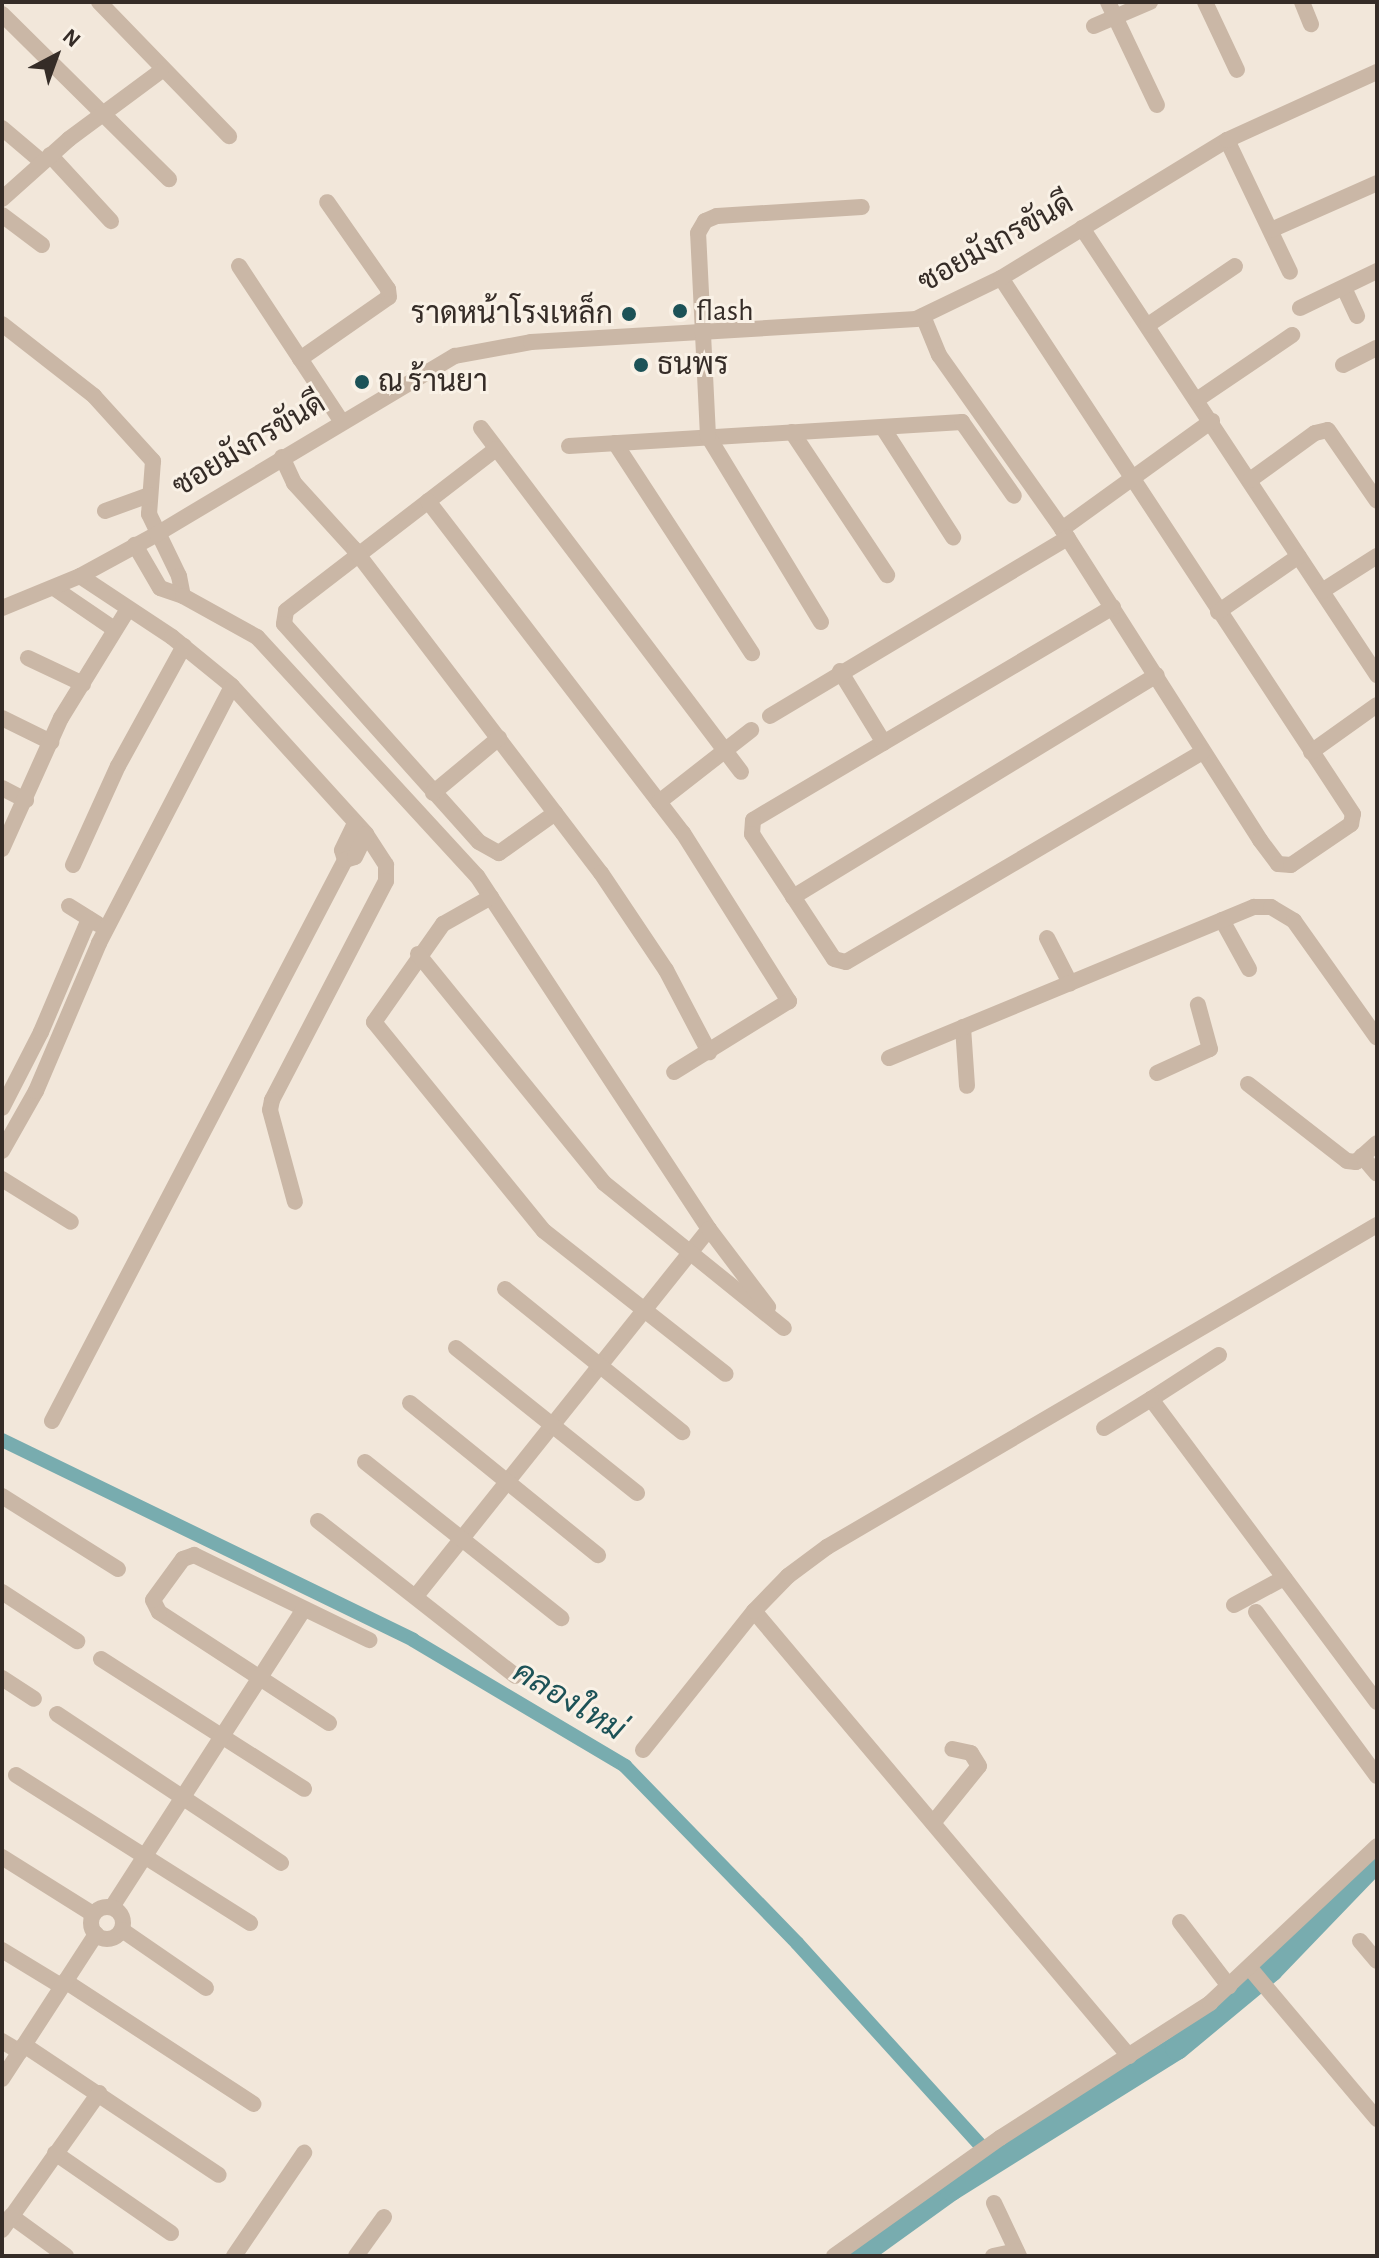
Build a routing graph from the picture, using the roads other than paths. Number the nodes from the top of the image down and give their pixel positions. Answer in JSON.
{"nodes":[{"id":1,"x":99,"y":2,"type":"edge"},
{"id":2,"x":1150,"y":2,"type":"edge"},
{"id":3,"x":1205,"y":2,"type":"edge"},
{"id":4,"x":1302,"y":2,"type":"edge"},
{"id":5,"x":1111,"y":10,"type":"edge"},
{"id":6,"x":2,"y":14,"type":"edge"},
{"id":7,"x":1311,"y":24,"type":"dead end"},
{"id":8,"x":1094,"y":26,"type":"dead end"},
{"id":9,"x":1237,"y":70,"type":"dead end"},
{"id":10,"x":161,"y":71,"type":"junction"},
{"id":11,"x":1377,"y":72,"type":"edge"},
{"id":12,"x":1157,"y":105,"type":"dead end"},
{"id":13,"x":103,"y":114,"type":"junction"},
{"id":14,"x":2,"y":128,"type":"edge"},
{"id":15,"x":229,"y":136,"type":"dead end"},
{"id":16,"x":1227,"y":140,"type":"junction"},
{"id":17,"x":46,"y":158,"type":"junction"},
{"id":18,"x":169,"y":179,"type":"dead end"},
{"id":19,"x":1377,"y":183,"type":"edge"},
{"id":20,"x":2,"y":199,"type":"edge"},
{"id":21,"x":327,"y":202,"type":"dead end"},
{"id":22,"x":862,"y":207,"type":"dead end"},
{"id":23,"x":2,"y":215,"type":"edge"},
{"id":24,"x":111,"y":221,"type":"dead end"},
{"id":25,"x":1082,"y":228,"type":"junction"},
{"id":26,"x":1271,"y":230,"type":"junction"},
{"id":27,"x":42,"y":245,"type":"dead end"},
{"id":28,"x":239,"y":266,"type":"dead end"},
{"id":29,"x":1235,"y":266,"type":"dead end"},
{"id":30,"x":1377,"y":271,"type":"edge"},
{"id":31,"x":1290,"y":272,"type":"dead end"},
{"id":32,"x":1001,"y":278,"type":"junction"},
{"id":33,"x":1344,"y":288,"type":"junction"},
{"id":34,"x":1300,"y":308,"type":"dead end"},
{"id":35,"x":923,"y":316,"type":"junction"},
{"id":36,"x":1357,"y":316,"type":"dead end"},
{"id":37,"x":2,"y":324,"type":"edge"},
{"id":38,"x":1148,"y":325,"type":"junction"},
{"id":39,"x":708,"y":333,"type":"junction"},
{"id":40,"x":1292,"y":335,"type":"dead end"},
{"id":41,"x":1377,"y":348,"type":"edge"},
{"id":42,"x":300,"y":359,"type":"junction"},
{"id":43,"x":1343,"y":365,"type":"dead end"},
{"id":44,"x":1198,"y":399,"type":"junction"},
{"id":45,"x":1212,"y":421,"type":"junction"},
{"id":46,"x":342,"y":422,"type":"junction"},
{"id":47,"x":481,"y":428,"type":"dead end"},
{"id":48,"x":883,"y":428,"type":"junction"},
{"id":49,"x":792,"y":432,"type":"junction"},
{"id":50,"x":708,"y":436,"type":"junction"},
{"id":51,"x":615,"y":443,"type":"junction"},
{"id":52,"x":569,"y":446,"type":"dead end"},
{"id":53,"x":496,"y":449,"type":"junction"},
{"id":54,"x":282,"y":457,"type":"junction"},
{"id":55,"x":1135,"y":479,"type":"junction"},
{"id":56,"x":1250,"y":480,"type":"junction"},
{"id":57,"x":149,"y":495,"type":"junction"},
{"id":58,"x":1014,"y":496,"type":"dead end"},
{"id":59,"x":428,"y":501,"type":"junction"},
{"id":60,"x":1377,"y":501,"type":"edge"},
{"id":61,"x":105,"y":511,"type":"dead end"},
{"id":62,"x":157,"y":534,"type":"junction"},
{"id":63,"x":1065,"y":534,"type":"junction"},
{"id":64,"x":953,"y":537,"type":"dead end"},
{"id":65,"x":135,"y":545,"type":"junction"},
{"id":66,"x":358,"y":554,"type":"junction"},
{"id":67,"x":1299,"y":556,"type":"junction"},
{"id":68,"x":1377,"y":556,"type":"edge"},
{"id":69,"x":887,"y":575,"type":"dead end"},
{"id":70,"x":80,"y":576,"type":"junction"},
{"id":71,"x":54,"y":588,"type":"junction"},
{"id":72,"x":1322,"y":591,"type":"junction"},
{"id":73,"x":183,"y":596,"type":"junction"},
{"id":74,"x":1113,"y":607,"type":"junction"},
{"id":75,"x":2,"y":608,"type":"edge"},
{"id":76,"x":128,"y":609,"type":"junction"},
{"id":77,"x":1218,"y":612,"type":"junction"},
{"id":78,"x":821,"y":622,"type":"dead end"},
{"id":79,"x":114,"y":629,"type":"junction"},
{"id":80,"x":184,"y":646,"type":"junction"},
{"id":81,"x":752,"y":653,"type":"dead end"},
{"id":82,"x":28,"y":658,"type":"dead end"},
{"id":83,"x":840,"y":671,"type":"junction"},
{"id":84,"x":1157,"y":675,"type":"junction"},
{"id":85,"x":1377,"y":675,"type":"edge"},
{"id":86,"x":83,"y":684,"type":"junction"},
{"id":87,"x":232,"y":686,"type":"junction"},
{"id":88,"x":1377,"y":705,"type":"edge"},
{"id":89,"x":770,"y":716,"type":"dead end"},
{"id":90,"x":2,"y":718,"type":"edge"},
{"id":91,"x":751,"y":730,"type":"dead end"},
{"id":92,"x":499,"y":738,"type":"junction"},
{"id":93,"x":51,"y":742,"type":"junction"},
{"id":94,"x":884,"y":743,"type":"junction"},
{"id":95,"x":724,"y":750,"type":"junction"},
{"id":96,"x":1202,"y":752,"type":"junction"},
{"id":97,"x":1311,"y":752,"type":"junction"},
{"id":98,"x":741,"y":772,"type":"dead end"},
{"id":99,"x":2,"y":788,"type":"edge"},
{"id":100,"x":433,"y":793,"type":"junction"},
{"id":101,"x":26,"y":800,"type":"junction"},
{"id":102,"x":659,"y":802,"type":"junction"},
{"id":103,"x":555,"y":813,"type":"junction"},
{"id":104,"x":360,"y":828,"type":"junction"},
{"id":105,"x":2,"y":849,"type":"edge"},
{"id":106,"x":73,"y":865,"type":"dead end"},
{"id":107,"x":491,"y":897,"type":"junction"},
{"id":108,"x":793,"y":897,"type":"junction"},
{"id":109,"x":69,"y":906,"type":"dead end"},
{"id":110,"x":89,"y":919,"type":"junction"},
{"id":111,"x":1222,"y":920,"type":"junction"},
{"id":112,"x":106,"y":929,"type":"junction"},
{"id":113,"x":1047,"y":938,"type":"dead end"},
{"id":114,"x":418,"y":954,"type":"junction"},
{"id":115,"x":1249,"y":969,"type":"dead end"},
{"id":116,"x":1070,"y":983,"type":"junction"},
{"id":117,"x":1198,"y":1005,"type":"dead end"},
{"id":118,"x":963,"y":1027,"type":"junction"},
{"id":119,"x":1377,"y":1038,"type":"edge"},
{"id":120,"x":709,"y":1052,"type":"junction"},
{"id":121,"x":889,"y":1058,"type":"dead end"},
{"id":122,"x":674,"y":1072,"type":"dead end"},
{"id":123,"x":1157,"y":1073,"type":"dead end"},
{"id":124,"x":1248,"y":1084,"type":"dead end"},
{"id":125,"x":967,"y":1086,"type":"dead end"},
{"id":126,"x":2,"y":1108,"type":"edge"},
{"id":127,"x":1377,"y":1143,"type":"edge"},
{"id":128,"x":2,"y":1151,"type":"edge"},
{"id":129,"x":1362,"y":1156,"type":"junction"},
{"id":130,"x":1377,"y":1174,"type":"edge"},
{"id":131,"x":2,"y":1179,"type":"edge"},
{"id":132,"x":295,"y":1202,"type":"dead end"},
{"id":133,"x":71,"y":1222,"type":"dead end"},
{"id":134,"x":1377,"y":1225,"type":"edge"},
{"id":135,"x":709,"y":1229,"type":"junction"},
{"id":136,"x":690,"y":1253,"type":"junction"},
{"id":137,"x":505,"y":1289,"type":"dead end"},
{"id":138,"x":644,"y":1310,"type":"junction"},
{"id":139,"x":456,"y":1348,"type":"dead end"},
{"id":140,"x":1219,"y":1355,"type":"dead end"},
{"id":141,"x":600,"y":1366,"type":"junction"},
{"id":142,"x":726,"y":1374,"type":"dead end"},
{"id":143,"x":1151,"y":1399,"type":"junction"},
{"id":144,"x":410,"y":1403,"type":"dead end"},
{"id":145,"x":52,"y":1421,"type":"dead end"},
{"id":146,"x":553,"y":1425,"type":"junction"},
{"id":147,"x":1104,"y":1428,"type":"dead end"},
{"id":148,"x":682,"y":1432,"type":"dead end"},
{"id":149,"x":365,"y":1462,"type":"dead end"},
{"id":150,"x":507,"y":1482,"type":"junction"},
{"id":151,"x":637,"y":1493,"type":"dead end"},
{"id":152,"x":2,"y":1496,"type":"edge"},
{"id":153,"x":318,"y":1521,"type":"dead end"},
{"id":154,"x":462,"y":1539,"type":"junction"},
{"id":155,"x":598,"y":1555,"type":"dead end"},
{"id":156,"x":118,"y":1569,"type":"dead end"},
{"id":157,"x":1284,"y":1578,"type":"junction"},
{"id":158,"x":2,"y":1592,"type":"edge"},
{"id":159,"x":416,"y":1596,"type":"junction"},
{"id":160,"x":1234,"y":1605,"type":"dead end"},
{"id":161,"x":304,"y":1609,"type":"junction"},
{"id":162,"x":754,"y":1611,"type":"junction"},
{"id":163,"x":1256,"y":1612,"type":"dead end"},
{"id":164,"x":561,"y":1618,"type":"dead end"},
{"id":165,"x":369,"y":1640,"type":"dead end"},
{"id":166,"x":77,"y":1641,"type":"dead end"},
{"id":167,"x":101,"y":1659,"type":"dead end"},
{"id":168,"x":516,"y":1676,"type":"dead end"},
{"id":169,"x":2,"y":1678,"type":"edge"},
{"id":170,"x":259,"y":1679,"type":"junction"},
{"id":171,"x":34,"y":1699,"type":"dead end"},
{"id":172,"x":1377,"y":1702,"type":"edge"},
{"id":173,"x":57,"y":1714,"type":"dead end"},
{"id":174,"x":329,"y":1723,"type":"dead end"},
{"id":175,"x":223,"y":1737,"type":"junction"},
{"id":176,"x":952,"y":1749,"type":"dead end"},
{"id":177,"x":643,"y":1750,"type":"dead end"},
{"id":178,"x":16,"y":1775,"type":"dead end"},
{"id":179,"x":1377,"y":1776,"type":"edge"},
{"id":180,"x":304,"y":1789,"type":"dead end"},
{"id":181,"x":182,"y":1798,"type":"junction"},
{"id":182,"x":933,"y":1823,"type":"junction"},
{"id":183,"x":1377,"y":1846,"type":"edge"},
{"id":184,"x":145,"y":1855,"type":"junction"},
{"id":185,"x":2,"y":1857,"type":"edge"},
{"id":186,"x":281,"y":1863,"type":"dead end"},
{"id":187,"x":112,"y":1907,"type":"junction"},
{"id":188,"x":93,"y":1914,"type":"junction"},
{"id":189,"x":1180,"y":1922,"type":"dead end"},
{"id":190,"x":250,"y":1923,"type":"dead end"},
{"id":191,"x":122,"y":1930,"type":"junction"},
{"id":192,"x":96,"y":1934,"type":"junction"},
{"id":193,"x":1360,"y":1941,"type":"dead end"},
{"id":194,"x":2,"y":1950,"type":"edge"},
{"id":195,"x":1377,"y":1961,"type":"edge"},
{"id":196,"x":1252,"y":1970,"type":"junction"},
{"id":197,"x":63,"y":1984,"type":"junction"},
{"id":198,"x":1229,"y":1986,"type":"junction"},
{"id":199,"x":206,"y":1988,"type":"dead end"},
{"id":200,"x":2,"y":2041,"type":"edge"},
{"id":201,"x":22,"y":2048,"type":"junction"},
{"id":202,"x":1129,"y":2056,"type":"junction"},
{"id":203,"x":2,"y":2079,"type":"edge"},
{"id":204,"x":99,"y":2093,"type":"junction"},
{"id":205,"x":254,"y":2104,"type":"dead end"},
{"id":206,"x":1377,"y":2119,"type":"edge"},
{"id":207,"x":55,"y":2153,"type":"junction"},
{"id":208,"x":304,"y":2153,"type":"dead end"},
{"id":209,"x":219,"y":2175,"type":"dead end"},
{"id":210,"x":994,"y":2203,"type":"dead end"},
{"id":211,"x":384,"y":2217,"type":"dead end"},
{"id":212,"x":6,"y":2223,"type":"edge"},
{"id":213,"x":171,"y":2233,"type":"dead end"},
{"id":214,"x":1018,"y":2254,"type":"edge"},
{"id":215,"x":237,"y":2255,"type":"edge"},
{"id":216,"x":66,"y":2256,"type":"edge"},
{"id":217,"x":356,"y":2256,"type":"edge"},
{"id":218,"x":834,"y":2256,"type":"edge"},
{"id":219,"x":993,"y":2256,"type":"edge"}],
"edges":[{"from":1,"to":10,"type":"street"},
{"from":2,"to":5,"type":"street"},
{"from":3,"to":9,"type":"street"},
{"from":4,"to":7,"type":"street"},
{"from":5,"to":8,"type":"street"},
{"from":5,"to":12,"type":"street"},
{"from":6,"to":13,"type":"street"},
{"from":10,"to":13,"type":"street"},
{"from":10,"to":15,"type":"street"},
{"from":11,"to":16,"type":"street","name":"ซอยมังกรขันดี"},
{"from":13,"to":17,"type":"street"},
{"from":13,"to":18,"type":"street"},
{"from":14,"to":17,"type":"street"},
{"from":16,"to":25,"type":"street","name":"ซอยมังกรขันดี"},
{"from":16,"to":26,"type":"street"},
{"from":17,"to":20,"type":"street"},
{"from":17,"to":24,"type":"street"},
{"from":19,"to":26,"type":"street"},
{"from":21,"to":42,"type":"street"},
{"from":22,"to":39,"type":"street"},
{"from":23,"to":27,"type":"street"},
{"from":25,"to":32,"type":"street","name":"ซอยมังกรขันดี"},
{"from":25,"to":38,"type":"street"},
{"from":26,"to":31,"type":"street"},
{"from":28,"to":42,"type":"street"},
{"from":29,"to":38,"type":"street"},
{"from":30,"to":33,"type":"street"},
{"from":32,"to":35,"type":"street","name":"ซอยมังกรขันดี"},
{"from":32,"to":55,"type":"street"},
{"from":33,"to":34,"type":"street"},
{"from":33,"to":36,"type":"street"},
{"from":35,"to":39,"type":"street","name":"ซอยมังกรขันดี"},
{"from":35,"to":63,"type":"street"},
{"from":37,"to":57,"type":"street"},
{"from":38,"to":44,"type":"street"},
{"from":39,"to":46,"type":"street","name":"ซอยมังกรขันดี"},
{"from":39,"to":50,"type":"street"},
{"from":40,"to":44,"type":"street"},
{"from":41,"to":43,"type":"street"},
{"from":42,"to":46,"type":"street"},
{"from":44,"to":45,"type":"street"},
{"from":45,"to":55,"type":"street"},
{"from":45,"to":56,"type":"street"},
{"from":46,"to":54,"type":"street","name":"ซอยมังกรขันดี"},
{"from":47,"to":53,"type":"street"},
{"from":48,"to":49,"type":"street"},
{"from":48,"to":58,"type":"street"},
{"from":48,"to":64,"type":"street"},
{"from":49,"to":50,"type":"street"},
{"from":49,"to":69,"type":"street"},
{"from":50,"to":51,"type":"street"},
{"from":50,"to":78,"type":"street"},
{"from":51,"to":52,"type":"street"},
{"from":51,"to":81,"type":"street"},
{"from":53,"to":59,"type":"street"},
{"from":53,"to":95,"type":"street"},
{"from":54,"to":62,"type":"street","name":"ซอยมังกรขันดี"},
{"from":54,"to":66,"type":"street"},
{"from":55,"to":63,"type":"street"},
{"from":55,"to":77,"type":"street"},
{"from":56,"to":60,"type":"street"},
{"from":56,"to":67,"type":"street"},
{"from":57,"to":61,"type":"street"},
{"from":57,"to":62,"type":"street"},
{"from":59,"to":66,"type":"street"},
{"from":59,"to":102,"type":"street"},
{"from":62,"to":65,"type":"street","name":"ซอยมังกรขันดี"},
{"from":62,"to":73,"type":"street"},
{"from":63,"to":74,"type":"street"},
{"from":63,"to":83,"type":"street"},
{"from":65,"to":70,"type":"street","name":"ซอยมังกรขันดี"},
{"from":65,"to":73,"type":"street"},
{"from":66,"to":92,"type":"street"},
{"from":66,"to":100,"type":"street"},
{"from":67,"to":72,"type":"street"},
{"from":67,"to":77,"type":"street"},
{"from":68,"to":72,"type":"street"},
{"from":70,"to":71,"type":"street","name":"ซอยมังกรขันดี"},
{"from":70,"to":76,"type":"street"},
{"from":71,"to":75,"type":"street","name":"ซอยมังกรขันดี"},
{"from":71,"to":79,"type":"street"},
{"from":72,"to":85,"type":"street"},
{"from":73,"to":107,"type":"street"},
{"from":74,"to":84,"type":"street"},
{"from":74,"to":94,"type":"street"},
{"from":76,"to":79,"type":"street"},
{"from":76,"to":80,"type":"street"},
{"from":77,"to":97,"type":"street"},
{"from":79,"to":86,"type":"street"},
{"from":80,"to":87,"type":"street"},
{"from":80,"to":106,"type":"street"},
{"from":82,"to":86,"type":"street"},
{"from":83,"to":89,"type":"street"},
{"from":83,"to":94,"type":"street"},
{"from":84,"to":96,"type":"street"},
{"from":84,"to":108,"type":"street"},
{"from":86,"to":93,"type":"street"},
{"from":87,"to":104,"type":"street"},
{"from":87,"to":112,"type":"street"},
{"from":88,"to":97,"type":"street"},
{"from":90,"to":93,"type":"street"},
{"from":91,"to":95,"type":"street"},
{"from":92,"to":100,"type":"street"},
{"from":92,"to":103,"type":"street"},
{"from":93,"to":101,"type":"street"},
{"from":94,"to":108,"type":"street"},
{"from":95,"to":98,"type":"street"},
{"from":95,"to":102,"type":"street"},
{"from":96,"to":97,"type":"street"},
{"from":96,"to":108,"type":"street"},
{"from":99,"to":101,"type":"street"},
{"from":100,"to":103,"type":"street"},
{"from":101,"to":105,"type":"street"},
{"from":102,"to":120,"type":"street"},
{"from":103,"to":120,"type":"street"},
{"from":104,"to":132,"type":"street"},
{"from":104,"to":145,"type":"street"},
{"from":107,"to":114,"type":"street"},
{"from":107,"to":135,"type":"street"},
{"from":109,"to":110,"type":"street"},
{"from":110,"to":112,"type":"street"},
{"from":110,"to":126,"type":"street"},
{"from":111,"to":115,"type":"street"},
{"from":111,"to":116,"type":"street"},
{"from":111,"to":119,"type":"street"},
{"from":112,"to":128,"type":"street"},
{"from":113,"to":116,"type":"street"},
{"from":114,"to":136,"type":"street"},
{"from":114,"to":138,"type":"street"},
{"from":116,"to":118,"type":"street"},
{"from":117,"to":123,"type":"street"},
{"from":118,"to":121,"type":"street"},
{"from":118,"to":125,"type":"street"},
{"from":120,"to":122,"type":"street"},
{"from":124,"to":129,"type":"street"},
{"from":127,"to":129,"type":"street"},
{"from":129,"to":130,"type":"street"},
{"from":131,"to":133,"type":"street"},
{"from":134,"to":162,"type":"street"},
{"from":135,"to":136,"type":"street"},
{"from":135,"to":136,"type":"street"},
{"from":136,"to":138,"type":"street"},
{"from":137,"to":141,"type":"street"},
{"from":138,"to":141,"type":"street"},
{"from":138,"to":142,"type":"street"},
{"from":139,"to":146,"type":"street"},
{"from":140,"to":143,"type":"street"},
{"from":141,"to":146,"type":"street"},
{"from":141,"to":148,"type":"street"},
{"from":143,"to":147,"type":"street"},
{"from":143,"to":157,"type":"street"},
{"from":144,"to":150,"type":"street"},
{"from":146,"to":150,"type":"street"},
{"from":146,"to":151,"type":"street"},
{"from":149,"to":154,"type":"street"},
{"from":150,"to":154,"type":"street"},
{"from":150,"to":155,"type":"street"},
{"from":152,"to":156,"type":"street"},
{"from":153,"to":159,"type":"street"},
{"from":154,"to":159,"type":"street"},
{"from":154,"to":164,"type":"street"},
{"from":157,"to":160,"type":"street"},
{"from":157,"to":172,"type":"street"},
{"from":158,"to":166,"type":"street"},
{"from":159,"to":168,"type":"street"},
{"from":161,"to":165,"type":"street"},
{"from":161,"to":170,"type":"street"},
{"from":161,"to":170,"type":"street"},
{"from":162,"to":177,"type":"street"},
{"from":162,"to":182,"type":"street"},
{"from":163,"to":179,"type":"street"},
{"from":167,"to":175,"type":"street"},
{"from":169,"to":171,"type":"street"},
{"from":170,"to":174,"type":"street"},
{"from":170,"to":175,"type":"street"},
{"from":173,"to":181,"type":"street"},
{"from":175,"to":180,"type":"street"},
{"from":175,"to":181,"type":"street"},
{"from":176,"to":182,"type":"street"},
{"from":178,"to":184,"type":"street"},
{"from":181,"to":184,"type":"street"},
{"from":181,"to":186,"type":"street"},
{"from":182,"to":202,"type":"street"},
{"from":183,"to":196,"type":"street"},
{"from":184,"to":187,"type":"street"},
{"from":184,"to":190,"type":"street"},
{"from":185,"to":188,"type":"street"},
{"from":187,"to":188,"type":"street"},
{"from":187,"to":191,"type":"street"},
{"from":188,"to":192,"type":"street"},
{"from":189,"to":198,"type":"street"},
{"from":191,"to":192,"type":"street"},
{"from":191,"to":199,"type":"street"},
{"from":192,"to":197,"type":"street"},
{"from":193,"to":195,"type":"street"},
{"from":194,"to":197,"type":"street"},
{"from":196,"to":198,"type":"street"},
{"from":196,"to":206,"type":"street"},
{"from":197,"to":201,"type":"street"},
{"from":197,"to":205,"type":"street"},
{"from":198,"to":202,"type":"street"},
{"from":200,"to":201,"type":"street"},
{"from":201,"to":203,"type":"street"},
{"from":201,"to":204,"type":"street"},
{"from":202,"to":218,"type":"street"},
{"from":204,"to":207,"type":"street"},
{"from":204,"to":209,"type":"street"},
{"from":207,"to":212,"type":"street"},
{"from":207,"to":213,"type":"street"},
{"from":208,"to":215,"type":"street"},
{"from":210,"to":214,"type":"street"},
{"from":211,"to":217,"type":"street"},
{"from":212,"to":216,"type":"street"},
{"from":214,"to":219,"type":"street"}]}
